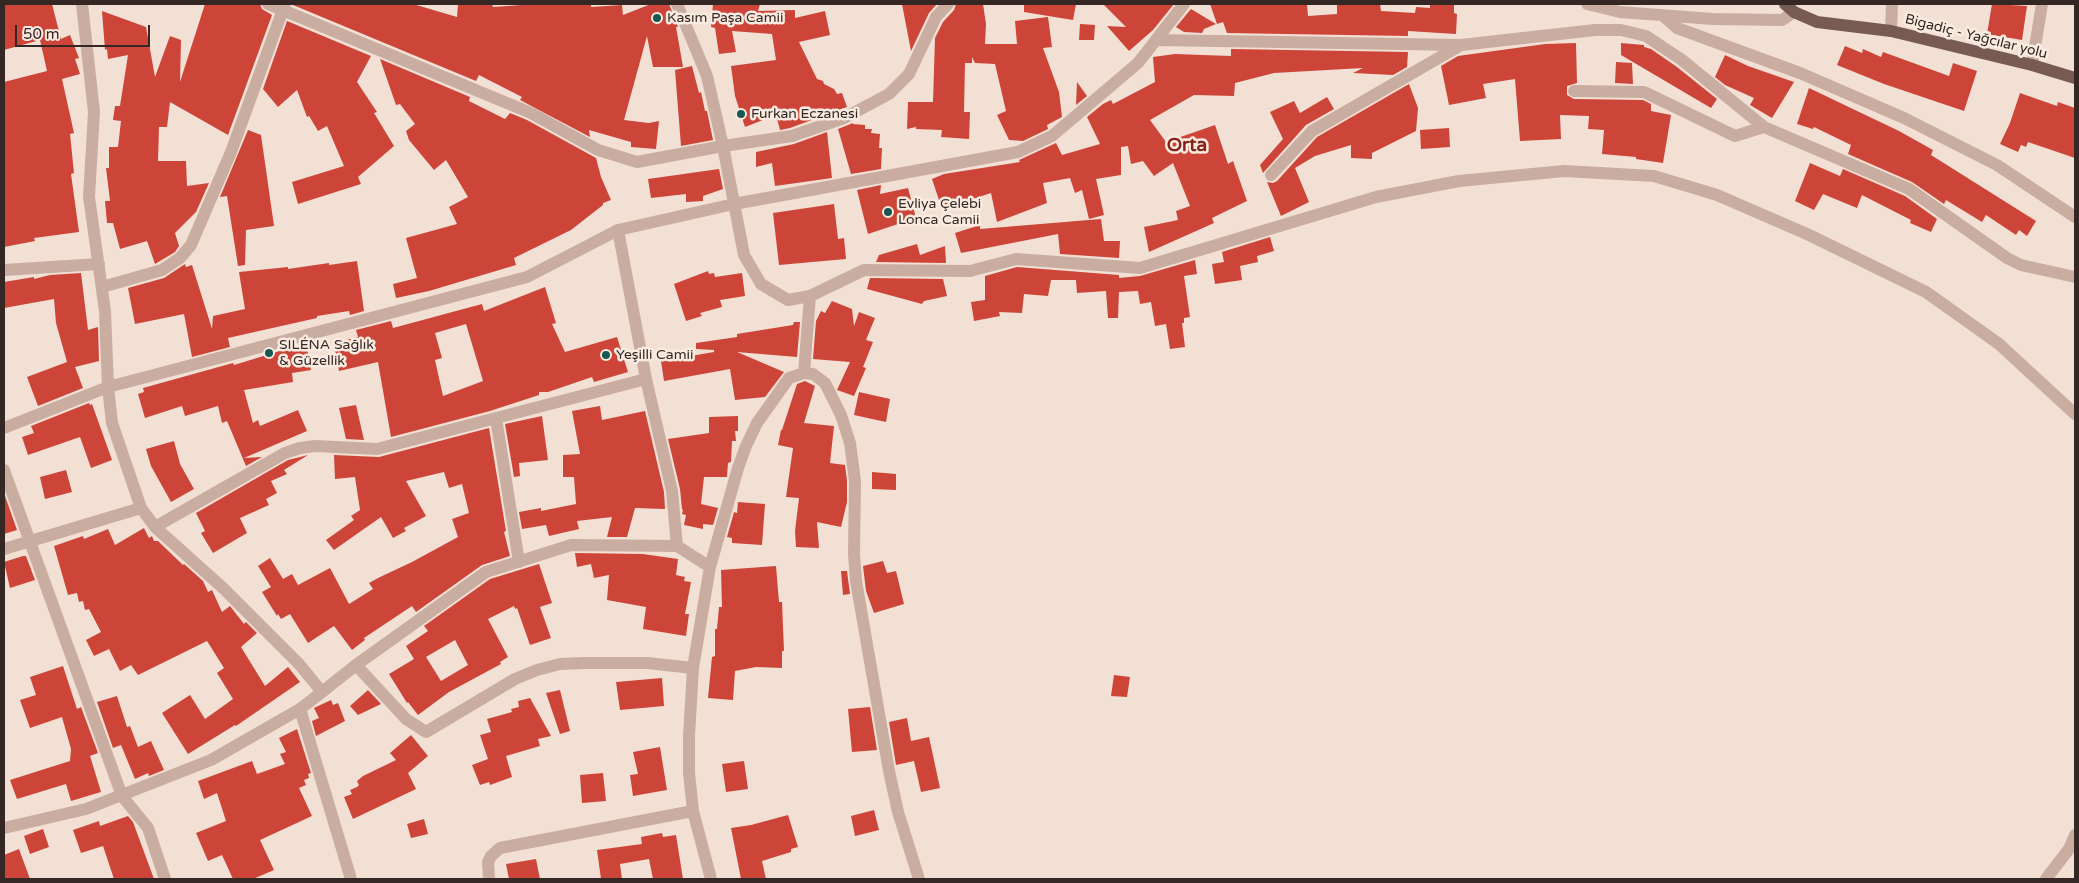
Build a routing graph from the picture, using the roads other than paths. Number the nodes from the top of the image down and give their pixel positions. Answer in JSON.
{"nodes":[{"id":1,"x":82,"y":4,"type":"edge"},
{"id":2,"x":268,"y":4,"type":"edge"},
{"id":3,"x":677,"y":4,"type":"edge"},
{"id":4,"x":948,"y":4,"type":"edge"},
{"id":5,"x":1184,"y":4,"type":"edge"},
{"id":6,"x":1587,"y":4,"type":"edge"},
{"id":7,"x":1892,"y":4,"type":"edge"},
{"id":8,"x":2042,"y":4,"type":"edge"},
{"id":9,"x":285,"y":7,"type":"edge"},
{"id":10,"x":1790,"y":8,"type":"edge"},
{"id":11,"x":1620,"y":12,"type":"junction"},
{"id":12,"x":1662,"y":15,"type":"junction"},
{"id":13,"x":1891,"y":31,"type":"junction"},
{"id":14,"x":1646,"y":36,"type":"junction"},
{"id":15,"x":1156,"y":40,"type":"junction"},
{"id":16,"x":1460,"y":45,"type":"junction"},
{"id":17,"x":2032,"y":65,"type":"junction"},
{"id":18,"x":2075,"y":78,"type":"edge"},
{"id":19,"x":1574,"y":91,"type":"dead end"},
{"id":20,"x":1764,"y":127,"type":"junction"},
{"id":21,"x":723,"y":146,"type":"junction"},
{"id":22,"x":1271,"y":175,"type":"dead end"},
{"id":23,"x":734,"y":204,"type":"junction"},
{"id":24,"x":2075,"y":217,"type":"edge"},
{"id":25,"x":618,"y":230,"type":"junction"},
{"id":26,"x":99,"y":264,"type":"junction"},
{"id":27,"x":4,"y":270,"type":"edge"},
{"id":28,"x":2075,"y":277,"type":"edge"},
{"id":29,"x":102,"y":287,"type":"junction"},
{"id":30,"x":810,"y":296,"type":"junction"},
{"id":31,"x":804,"y":373,"type":"junction"},
{"id":32,"x":646,"y":379,"type":"junction"},
{"id":33,"x":108,"y":386,"type":"junction"},
{"id":34,"x":2075,"y":414,"type":"edge"},
{"id":35,"x":496,"y":418,"type":"junction"},
{"id":36,"x":4,"y":428,"type":"edge"},
{"id":37,"x":4,"y":470,"type":"edge"},
{"id":38,"x":141,"y":508,"type":"junction"},
{"id":39,"x":155,"y":527,"type":"junction"},
{"id":40,"x":31,"y":542,"type":"junction"},
{"id":41,"x":677,"y":546,"type":"junction"},
{"id":42,"x":4,"y":549,"type":"edge"},
{"id":43,"x":519,"y":562,"type":"junction"},
{"id":44,"x":710,"y":567,"type":"junction"},
{"id":45,"x":356,"y":665,"type":"junction"},
{"id":46,"x":693,"y":668,"type":"junction"},
{"id":47,"x":322,"y":692,"type":"junction"},
{"id":48,"x":300,"y":710,"type":"junction"},
{"id":49,"x":122,"y":796,"type":"junction"},
{"id":50,"x":693,"y":811,"type":"junction"},
{"id":51,"x":4,"y":828,"type":"edge"},
{"id":52,"x":2075,"y":835,"type":"edge"},
{"id":53,"x":165,"y":879,"type":"edge"},
{"id":54,"x":351,"y":879,"type":"edge"},
{"id":55,"x":489,"y":879,"type":"edge"},
{"id":56,"x":711,"y":879,"type":"edge"},
{"id":57,"x":919,"y":879,"type":"edge"},
{"id":58,"x":2046,"y":879,"type":"edge"}],
"edges":[{"from":1,"to":26,"type":"street"},
{"from":2,"to":9,"type":"street"},
{"from":3,"to":21,"type":"street"},
{"from":4,"to":21,"type":"street"},
{"from":5,"to":15,"type":"street"},
{"from":6,"to":11,"type":"street"},
{"from":7,"to":13,"type":"street"},
{"from":8,"to":17,"type":"street"},
{"from":9,"to":21,"type":"street"},
{"from":9,"to":29,"type":"street"},
{"from":10,"to":12,"type":"street"},
{"from":10,"to":13,"type":"main road","name":"Bigadiç - Yağcılar yolu"},
{"from":11,"to":12,"type":"street"},
{"from":11,"to":14,"type":"street"},
{"from":12,"to":24,"type":"street"},
{"from":13,"to":17,"type":"main road","name":"Bigadiç - Yağcılar yolu"},
{"from":14,"to":16,"type":"street"},
{"from":14,"to":20,"type":"street"},
{"from":15,"to":16,"type":"street"},
{"from":15,"to":23,"type":"street"},
{"from":16,"to":22,"type":"street"},
{"from":17,"to":18,"type":"main road","name":"Bigadiç - Yağcılar yolu"},
{"from":19,"to":20,"type":"street"},
{"from":20,"to":28,"type":"street"},
{"from":21,"to":23,"type":"street"},
{"from":23,"to":25,"type":"street"},
{"from":23,"to":30,"type":"street"},
{"from":25,"to":32,"type":"street"},
{"from":25,"to":33,"type":"street"},
{"from":26,"to":27,"type":"street"},
{"from":26,"to":29,"type":"street"},
{"from":29,"to":33,"type":"street"},
{"from":30,"to":31,"type":"street"},
{"from":30,"to":34,"type":"street"},
{"from":31,"to":44,"type":"street"},
{"from":31,"to":57,"type":"street"},
{"from":32,"to":35,"type":"street"},
{"from":32,"to":41,"type":"street"},
{"from":33,"to":36,"type":"street"},
{"from":33,"to":38,"type":"street"},
{"from":35,"to":39,"type":"street"},
{"from":35,"to":43,"type":"street"},
{"from":37,"to":40,"type":"street"},
{"from":38,"to":39,"type":"street"},
{"from":38,"to":40,"type":"street"},
{"from":39,"to":47,"type":"street"},
{"from":40,"to":42,"type":"street"},
{"from":40,"to":49,"type":"street"},
{"from":41,"to":43,"type":"street"},
{"from":41,"to":44,"type":"street"},
{"from":43,"to":45,"type":"street"},
{"from":44,"to":46,"type":"street"},
{"from":45,"to":46,"type":"street"},
{"from":45,"to":47,"type":"street"},
{"from":46,"to":50,"type":"street"},
{"from":47,"to":48,"type":"street"},
{"from":48,"to":49,"type":"street"},
{"from":48,"to":54,"type":"street"},
{"from":49,"to":51,"type":"street"},
{"from":49,"to":53,"type":"street"},
{"from":50,"to":55,"type":"street"},
{"from":50,"to":56,"type":"street"},
{"from":52,"to":58,"type":"street"}]}
